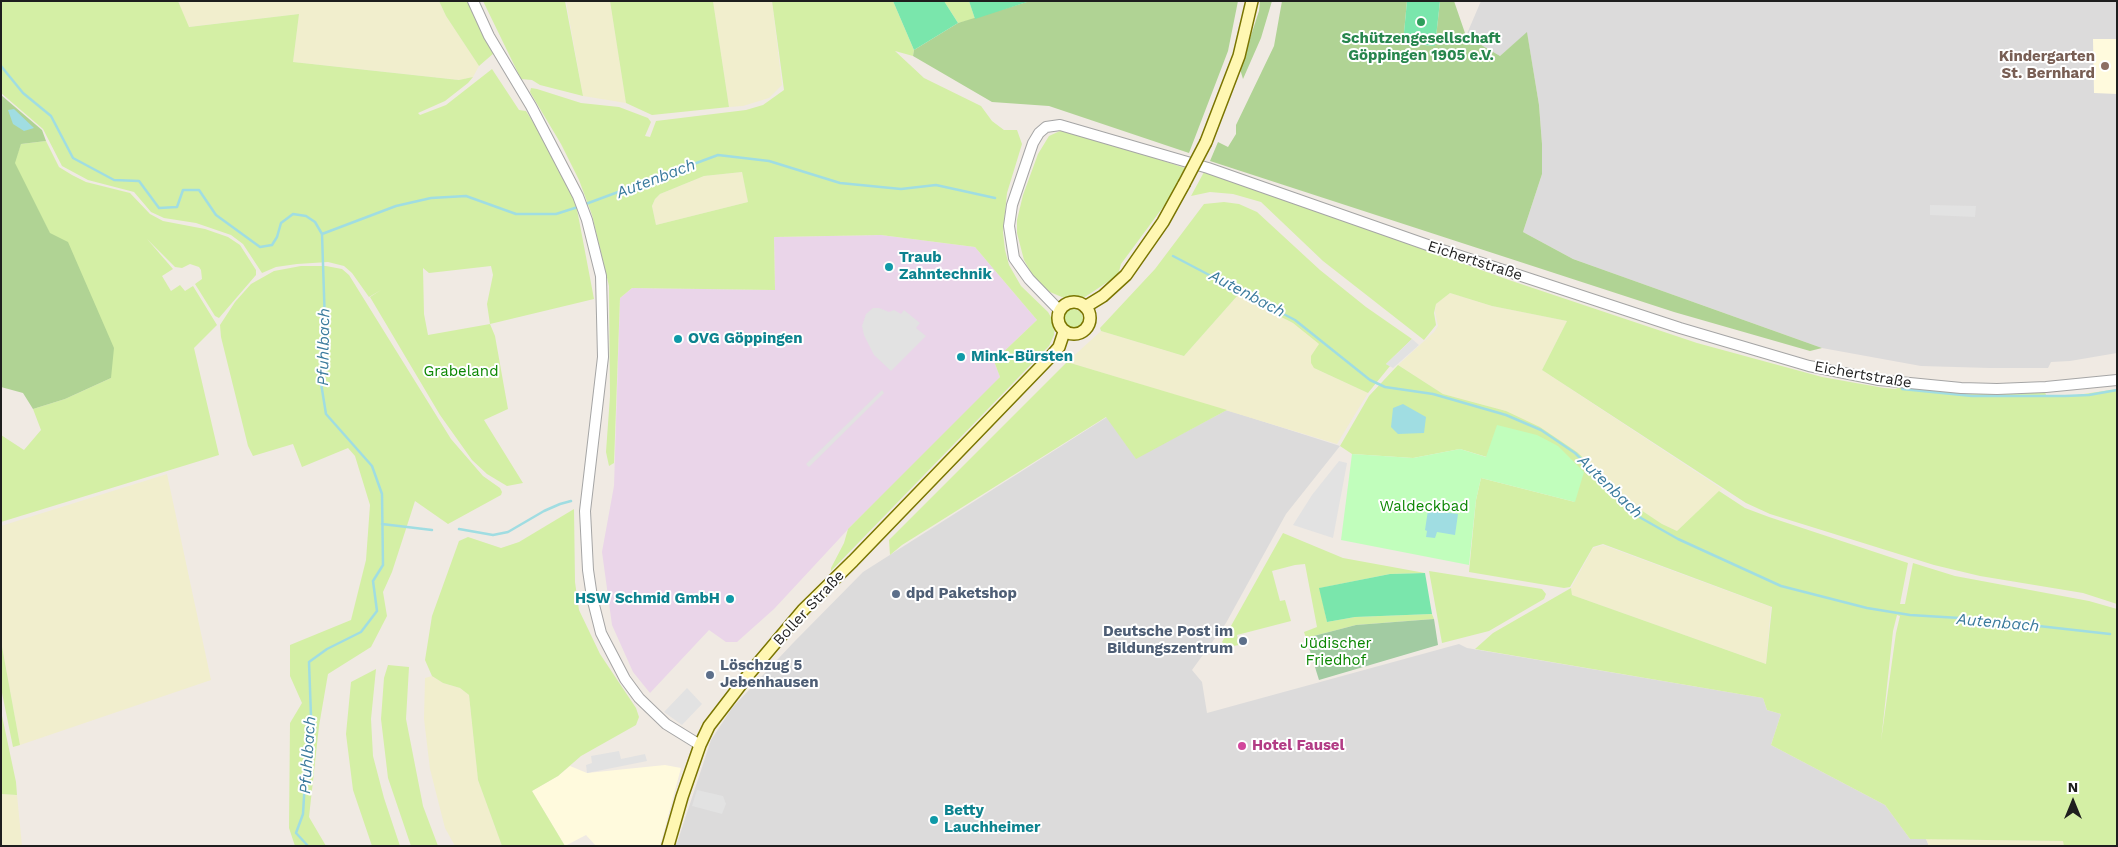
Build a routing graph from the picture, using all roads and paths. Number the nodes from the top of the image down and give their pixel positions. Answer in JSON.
{"nodes":[{"id":1,"x":473,"y":1,"type":"edge"},
{"id":2,"x":1252,"y":1,"type":"edge"},
{"id":3,"x":1085,"y":307,"type":"junction"},
{"id":4,"x":1059,"y":310,"type":"junction"},
{"id":5,"x":1064,"y":332,"type":"junction"},
{"id":6,"x":2117,"y":380,"type":"edge"},
{"id":7,"x":700,"y":745,"type":"junction"},
{"id":8,"x":668,"y":846,"type":"edge"}],
"edges":[{"from":1,"to":7,"type":"street"},
{"from":2,"to":3,"type":"main road","bridge":true},
{"from":3,"to":4,"type":"main road"},
{"from":3,"to":5,"type":"main road"},
{"from":4,"to":5,"type":"main road"},
{"from":4,"to":6,"type":"street","name":"Eichertstraße"},
{"from":5,"to":7,"type":"main road","name":"Boller Straße"},
{"from":7,"to":8,"type":"main road","name":"Boller Straße"}]}
